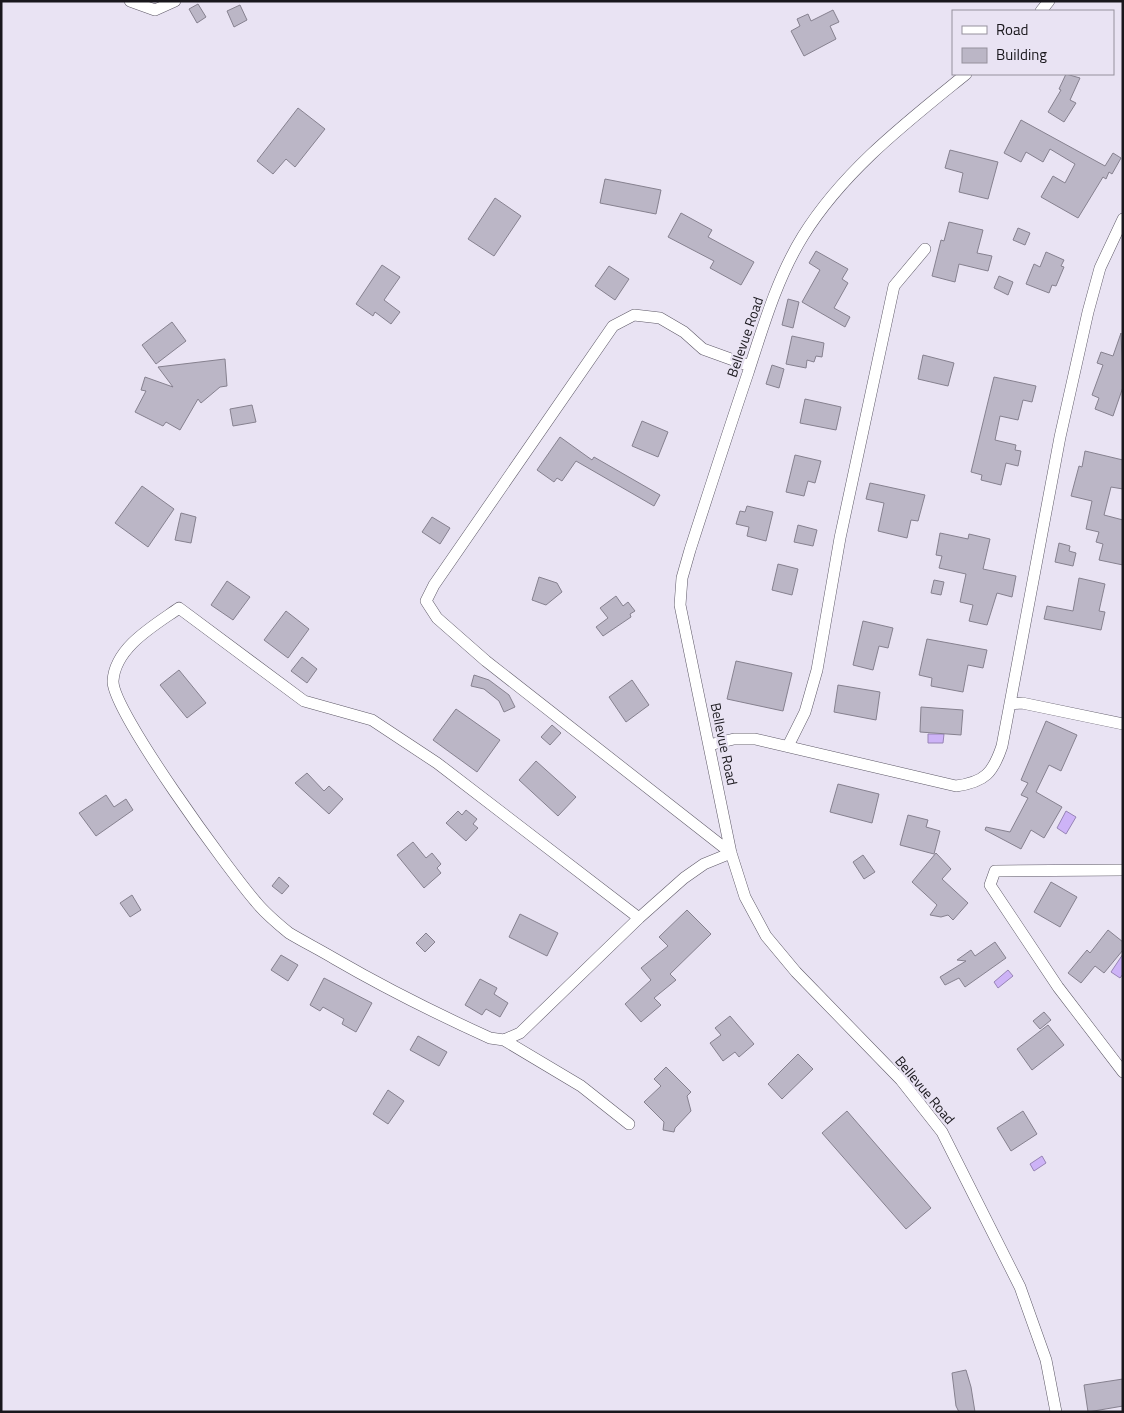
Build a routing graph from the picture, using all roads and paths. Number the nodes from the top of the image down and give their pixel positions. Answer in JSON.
{"nodes":[{"id":1,"x":130,"y":1,"type":"edge"},
{"id":2,"x":175,"y":1,"type":"edge"},
{"id":3,"x":965,"y":75,"type":"edge"},
{"id":4,"x":1123,"y":219,"type":"edge"},
{"id":5,"x":925,"y":249,"type":"dead end"},
{"id":6,"x":750,"y":366,"type":"junction"},
{"id":7,"x":1010,"y":704,"type":"junction"},
{"id":8,"x":1123,"y":724,"type":"edge"},
{"id":9,"x":709,"y":745,"type":"junction"},
{"id":10,"x":788,"y":746,"type":"junction"},
{"id":11,"x":731,"y":853,"type":"junction"},
{"id":12,"x":1123,"y":870,"type":"edge"},
{"id":13,"x":639,"y":918,"type":"junction"},
{"id":14,"x":504,"y":1040,"type":"junction"},
{"id":15,"x":1123,"y":1072,"type":"edge"},
{"id":16,"x":629,"y":1124,"type":"dead end"},
{"id":17,"x":1056,"y":1412,"type":"edge"}],
"edges":[{"from":1,"to":2,"type":"street"},
{"from":3,"to":6,"type":"street","name":"Bellevue Road"},
{"from":4,"to":7,"type":"street"},
{"from":5,"to":10,"type":"street"},
{"from":6,"to":9,"type":"street","name":"Bellevue Road"},
{"from":6,"to":11,"type":"street"},
{"from":7,"to":8,"type":"street"},
{"from":7,"to":10,"type":"street"},
{"from":9,"to":10,"type":"street"},
{"from":9,"to":11,"type":"street","name":"Bellevue Road"},
{"from":11,"to":13,"type":"street"},
{"from":11,"to":17,"type":"street","name":"Bellevue Road"},
{"from":12,"to":15,"type":"street"},
{"from":13,"to":14,"type":"street"},
{"from":13,"to":14,"type":"street"},
{"from":14,"to":16,"type":"street"}]}
